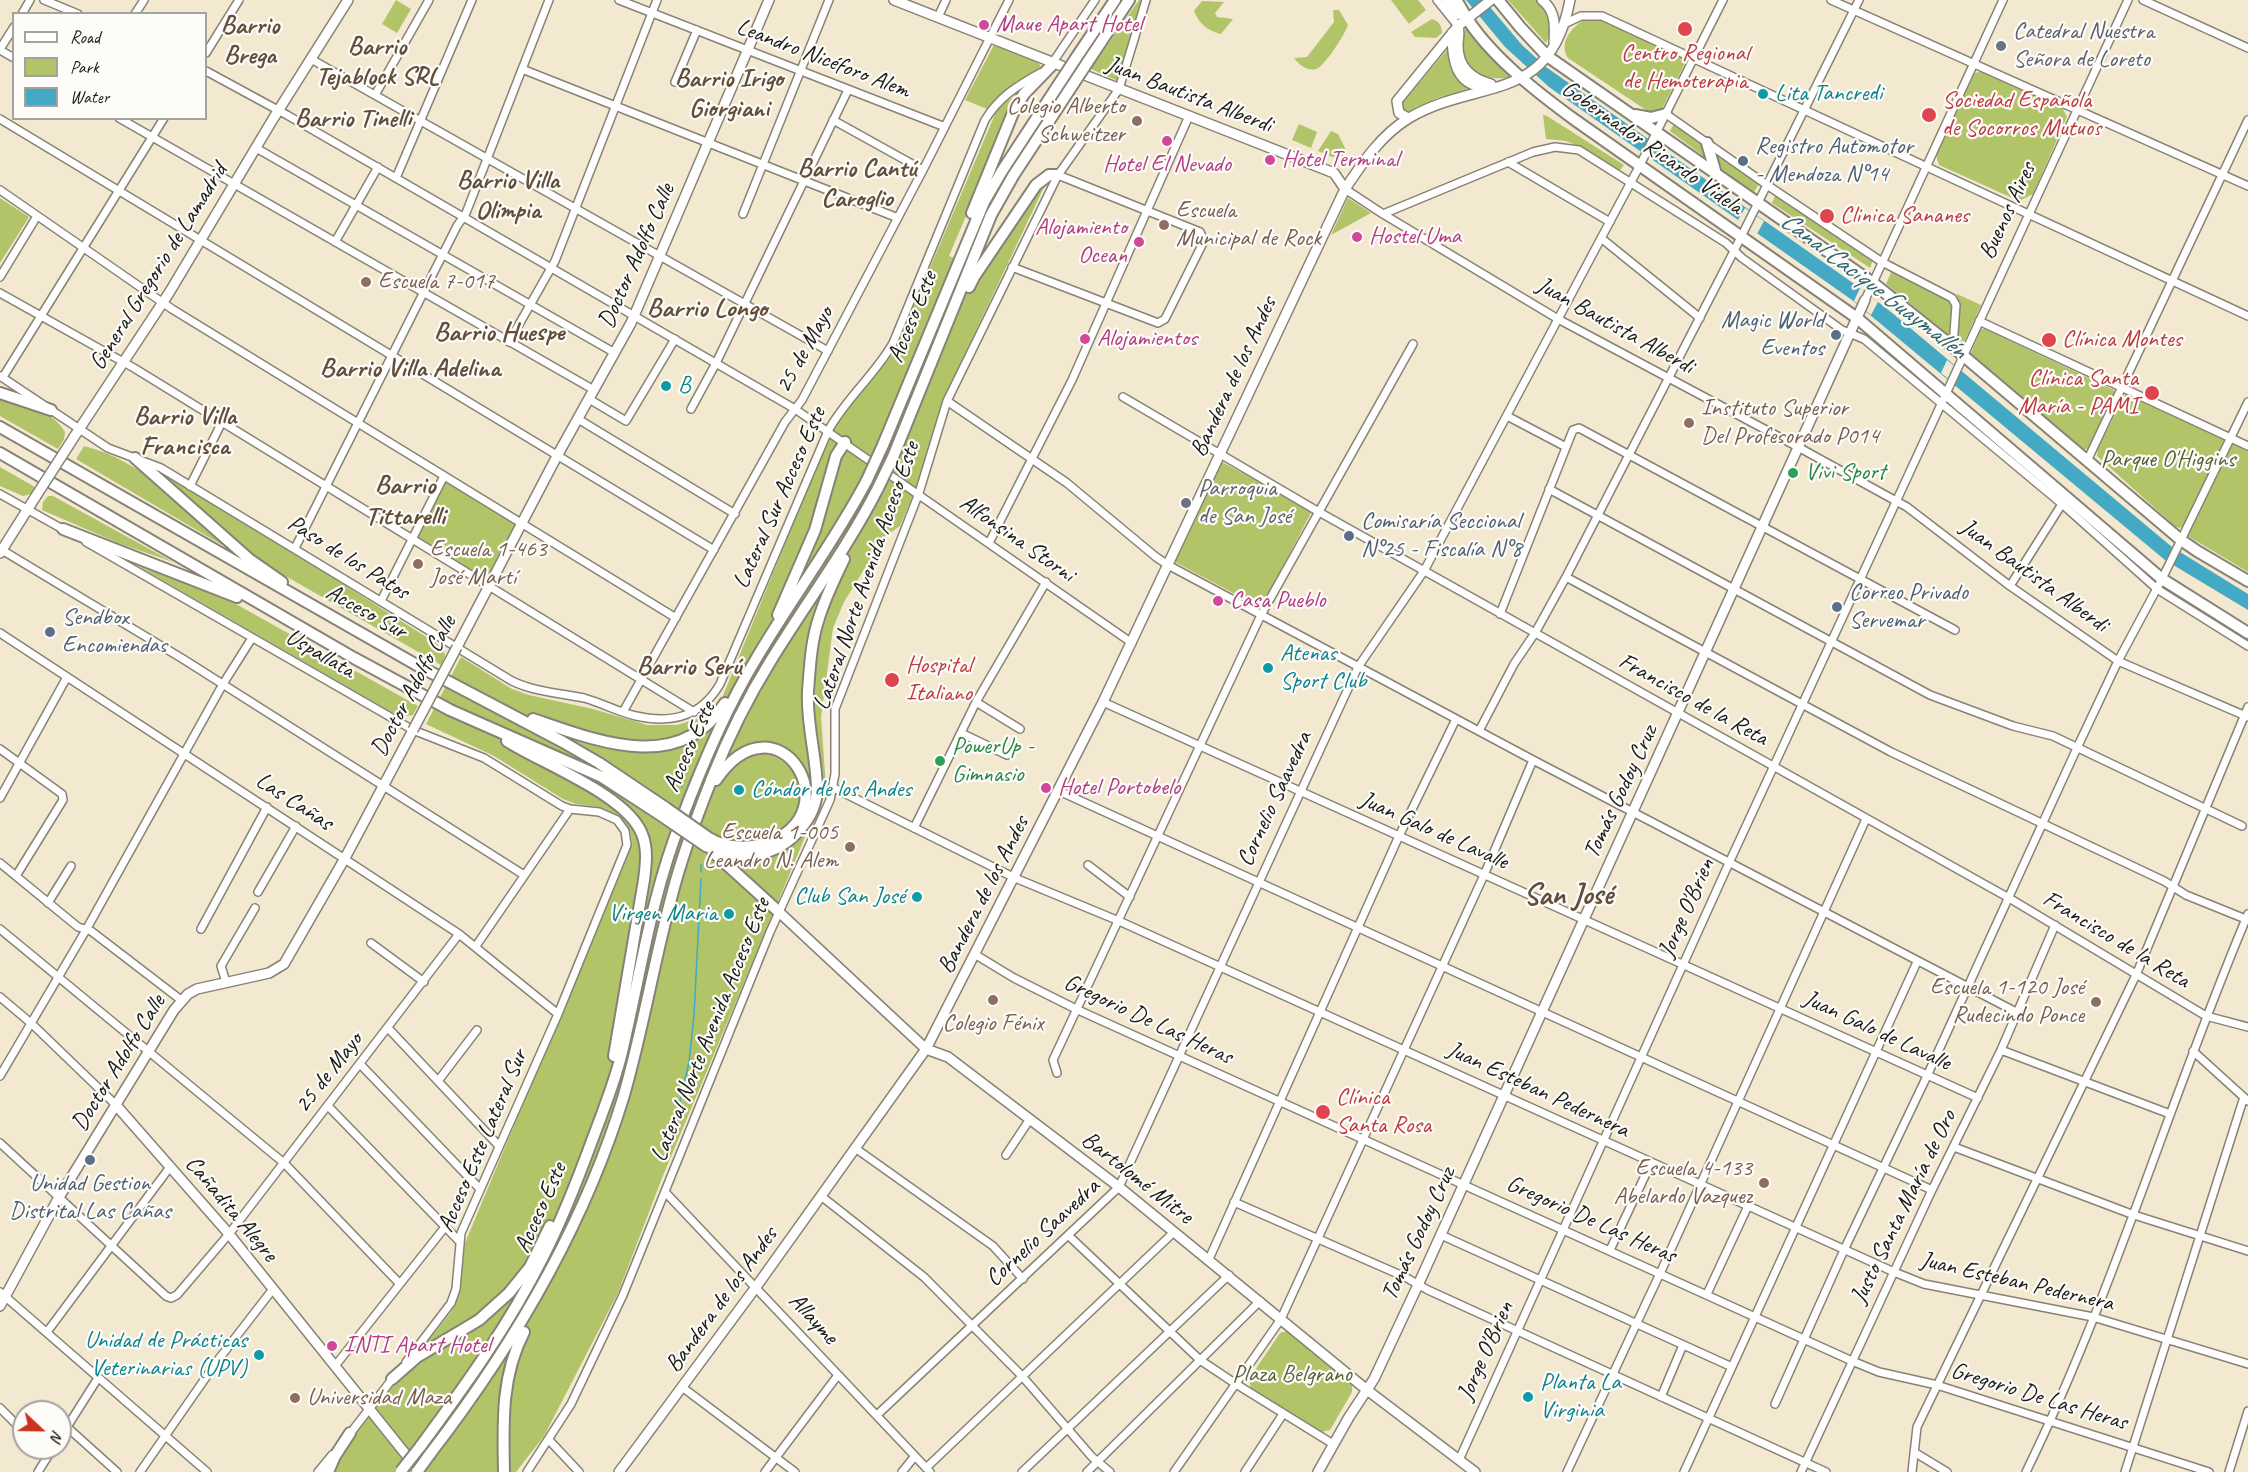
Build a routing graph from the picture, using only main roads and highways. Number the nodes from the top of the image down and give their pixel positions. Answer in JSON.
{"nodes":[{"id":1,"x":348,"y":0,"type":"edge"},
{"id":2,"x":769,"y":0,"type":"edge"},
{"id":3,"x":894,"y":0,"type":"edge"},
{"id":4,"x":1115,"y":0,"type":"edge"},
{"id":5,"x":1129,"y":0,"type":"edge"},
{"id":6,"x":1447,"y":0,"type":"edge"},
{"id":7,"x":1456,"y":0,"type":"edge"},
{"id":8,"x":1498,"y":0,"type":"edge"},
{"id":9,"x":1542,"y":0,"type":"edge"},
{"id":10,"x":1570,"y":0,"type":"edge"},
{"id":11,"x":1480,"y":8,"type":"edge"},
{"id":12,"x":1455,"y":30,"type":"junction"},
{"id":13,"x":1082,"y":61,"type":"junction"},
{"id":14,"x":1538,"y":63,"type":"junction"},
{"id":15,"x":1053,"y":64,"type":"junction"},
{"id":16,"x":1502,"y":86,"type":"junction"},
{"id":17,"x":1062,"y":90,"type":"junction"},
{"id":18,"x":1628,"y":113,"type":"junction"},
{"id":19,"x":1666,"y":114,"type":"road end"},
{"id":20,"x":1408,"y":118,"type":"junction"},
{"id":21,"x":1707,"y":143,"type":"road end"},
{"id":22,"x":1648,"y":148,"type":"junction"},
{"id":23,"x":1716,"y":174,"type":"junction"},
{"id":24,"x":1058,"y":175,"type":"road end"},
{"id":25,"x":1346,"y":189,"type":"junction"},
{"id":26,"x":1750,"y":220,"type":"junction"},
{"id":27,"x":951,"y":282,"type":"junction"},
{"id":28,"x":1863,"y":305,"type":"junction"},
{"id":29,"x":0,"y":393,"type":"edge"},
{"id":30,"x":920,"y":394,"type":"junction"},
{"id":31,"x":51,"y":410,"type":"road end"},
{"id":32,"x":0,"y":427,"type":"edge"},
{"id":33,"x":845,"y":442,"type":"road end"},
{"id":34,"x":0,"y":453,"type":"edge"},
{"id":35,"x":135,"y":458,"type":"road end"},
{"id":36,"x":860,"y":523,"type":"junction"},
{"id":37,"x":63,"y":529,"type":"road end"},
{"id":38,"x":1,"y":552,"type":"edge"},
{"id":39,"x":2248,"y":581,"type":"edge"},
{"id":40,"x":265,"y":608,"type":"junction"},
{"id":41,"x":326,"y":614,"type":"junction"},
{"id":42,"x":2248,"y":633,"type":"edge"},
{"id":43,"x":770,"y":637,"type":"junction"},
{"id":44,"x":754,"y":661,"type":"junction"},
{"id":45,"x":505,"y":710,"type":"junction"},
{"id":46,"x":481,"y":724,"type":"junction"},
{"id":47,"x":664,"y":812,"type":"junction"},
{"id":48,"x":699,"y":813,"type":"junction"},
{"id":49,"x":707,"y":842,"type":"junction"},
{"id":50,"x":779,"y":912,"type":"joint"},
{"id":51,"x":926,"y":1049,"type":"junction"},
{"id":52,"x":115,"y":1104,"type":"junction"},
{"id":53,"x":589,"y":1150,"type":"junction"},
{"id":54,"x":602,"y":1158,"type":"junction"},
{"id":55,"x":579,"y":1177,"type":"junction"},
{"id":56,"x":3,"y":1294,"type":"edge"},
{"id":57,"x":0,"y":1306,"type":"edge"},
{"id":58,"x":392,"y":1379,"type":"road end"},
{"id":59,"x":1367,"y":1390,"type":"junction"},
{"id":60,"x":350,"y":1434,"type":"road end"},
{"id":61,"x":417,"y":1470,"type":"edge"},
{"id":62,"x":328,"y":1472,"type":"edge"},
{"id":63,"x":401,"y":1472,"type":"edge"},
{"id":64,"x":504,"y":1472,"type":"edge"},
{"id":65,"x":619,"y":1472,"type":"edge"},
{"id":66,"x":1318,"y":1472,"type":"edge"},
{"id":67,"x":1475,"y":1472,"type":"edge"}],
"edges":[{"from":1,"to":38,"type":"main road","name":"General Gregorio de Lamadrid","bridge":true},
{"from":2,"to":52,"type":"main road","name":"Doctor Adolfo Calle","bridge":true},
{"from":3,"to":15,"type":"main road","name":"Juan Bautista Alberdi"},
{"from":4,"to":13,"type":"highway","name":"Acceso Este"},
{"from":5,"to":13,"type":"highway","name":"Acceso Este"},
{"from":6,"to":11,"type":"highway","name":"Gobernador Ricardo Videla"},
{"from":7,"to":11,"type":"highway","name":"Gobernador Ricardo Videla"},
{"from":8,"to":14,"type":"highway","name":"Gobernador Ricardo Videla"},
{"from":9,"to":14,"type":"main road"},
{"from":10,"to":14,"type":"main road"},
{"from":11,"to":12,"type":"main road"},
{"from":11,"to":14,"type":"highway","name":"Gobernador Ricardo Videla"},
{"from":12,"to":16,"type":"main road"},
{"from":12,"to":20,"type":"main road"},
{"from":13,"to":17,"type":"highway","name":"Acceso Este","bridge":true},
{"from":14,"to":16,"type":"main road","name":"Bandera de los Andes"},
{"from":14,"to":18,"type":"highway","name":"Gobernador Ricardo Videla"},
{"from":14,"to":22,"type":"highway","name":"Gobernador Ricardo Videla"},
{"from":15,"to":25,"type":"main road","name":"Juan Bautista Alberdi"},
{"from":15,"to":27,"type":"highway"},
{"from":16,"to":20,"type":"main road","name":"Bandera de los Andes"},
{"from":17,"to":27,"type":"highway","name":"Acceso Este"},
{"from":17,"to":30,"type":"highway","name":"Acceso Este"},
{"from":18,"to":19,"type":"highway"},
{"from":18,"to":22,"type":"highway","name":"Gobernador Ricardo Videla"},
{"from":20,"to":25,"type":"main road","name":"Bandera de los Andes"},
{"from":21,"to":23,"type":"highway"},
{"from":22,"to":23,"type":"highway","name":"Gobernador Ricardo Videla"},
{"from":22,"to":26,"type":"highway","name":"Gobernador Ricardo Videla"},
{"from":23,"to":26,"type":"highway","name":"Gobernador Ricardo Videla"},
{"from":24,"to":30,"type":"highway"},
{"from":25,"to":51,"type":"main road","name":"Bandera de los Andes"},
{"from":26,"to":28,"type":"highway","name":"Gobernador Ricardo Videla"},
{"from":26,"to":39,"type":"highway","name":"Gobernador Ricardo Videla"},
{"from":27,"to":43,"type":"highway","name":"Acceso Este","bridge":true},
{"from":28,"to":42,"type":"highway","name":"Gobernador Ricardo Videla"},
{"from":28,"to":59,"type":"main road","name":"Tomás Godoy Cruz"},
{"from":29,"to":31,"type":"highway"},
{"from":30,"to":36,"type":"highway","name":"Acceso Este","bridge":true},
{"from":32,"to":41,"type":"highway","name":"Acceso Sur"},
{"from":33,"to":43,"type":"highway"},
{"from":34,"to":40,"type":"highway","name":"Acceso Sur"},
{"from":35,"to":41,"type":"highway"},
{"from":36,"to":48,"type":"highway","name":"Acceso Este"},
{"from":36,"to":49,"type":"highway"},
{"from":37,"to":40,"type":"highway"},
{"from":40,"to":46,"type":"highway","name":"Acceso Sur"},
{"from":41,"to":45,"type":"highway","name":"Acceso Sur"},
{"from":43,"to":44,"type":"highway","name":"Acceso Este"},
{"from":44,"to":45,"type":"highway"},
{"from":44,"to":53,"type":"highway","name":"Acceso Este"},
{"from":45,"to":47,"type":"highway","name":"Acceso Sur"},
{"from":46,"to":47,"type":"highway","name":"Acceso Sur"},
{"from":46,"to":53,"type":"highway"},
{"from":47,"to":49,"type":"highway","name":"Acceso Sur","bridge":true},
{"from":48,"to":49,"type":"highway"},
{"from":48,"to":54,"type":"highway","name":"Acceso Este"},
{"from":49,"to":50,"type":"highway"},
{"from":50,"to":51,"type":"main road","name":"Bartolomé Mitre"},
{"from":51,"to":59,"type":"main road","name":"Bartolomé Mitre"},
{"from":51,"to":65,"type":"main road","name":"Bandera de los Andes"},
{"from":52,"to":56,"type":"main road","name":"Doctor Adolfo Calle"},
{"from":52,"to":61,"type":"main road","name":"Cañadita Alegre"},
{"from":53,"to":55,"type":"highway","name":"Acceso Este"},
{"from":54,"to":61,"type":"highway","name":"Acceso Este","bridge":true},
{"from":54,"to":64,"type":"highway"},
{"from":55,"to":58,"type":"highway"},
{"from":55,"to":63,"type":"highway","name":"Acceso Este","bridge":true},
{"from":56,"to":57,"type":"main road","name":"Doctor Adolfo Calle"},
{"from":59,"to":66,"type":"main road","name":"Tomás Godoy Cruz"},
{"from":59,"to":67,"type":"main road","name":"Bartolomé Mitre"},
{"from":60,"to":62,"type":"highway"}]}
